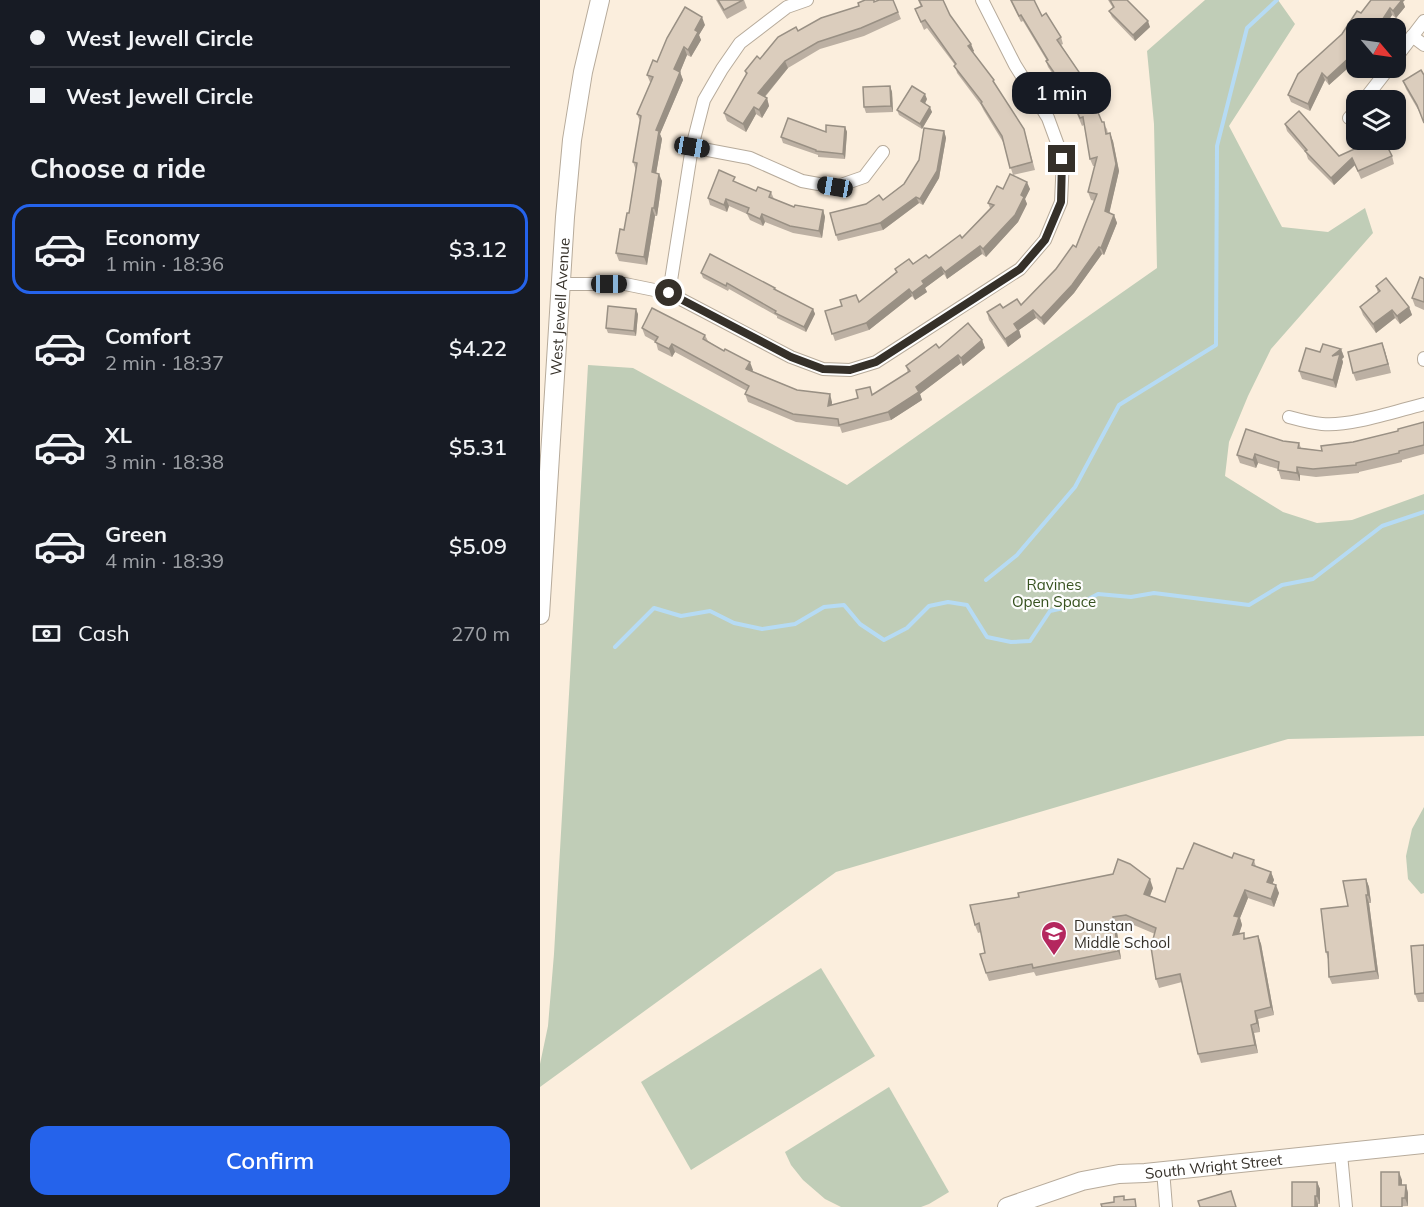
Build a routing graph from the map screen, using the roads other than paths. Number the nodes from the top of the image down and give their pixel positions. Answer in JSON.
{"nodes":[{"id":1,"x":600,"y":0,"type":"edge"},
{"id":2,"x":807,"y":0,"type":"edge"},
{"id":3,"x":982,"y":0,"type":"edge"},
{"id":4,"x":784,"y":4,"type":"edge"},
{"id":5,"x":1424,"y":21,"type":"edge"},
{"id":6,"x":1412,"y":36,"type":"junction"},
{"id":7,"x":1406,"y":44,"type":"edge"},
{"id":8,"x":1424,"y":45,"type":"edge"},
{"id":9,"x":1381,"y":78,"type":"edge"},
{"id":10,"x":1372,"y":90,"type":"edge"},
{"id":11,"x":692,"y":147,"type":"junction"},
{"id":12,"x":883,"y":152,"type":"dead end"},
{"id":13,"x":561,"y":284,"type":"junction"},
{"id":14,"x":669,"y":293,"type":"junction"},
{"id":15,"x":1424,"y":404,"type":"edge"},
{"id":16,"x":1289,"y":417,"type":"dead end"},
{"id":17,"x":540,"y":615,"type":"edge"},
{"id":18,"x":1424,"y":1144,"type":"edge"},
{"id":19,"x":1341,"y":1154,"type":"junction"},
{"id":20,"x":1163,"y":1170,"type":"junction"},
{"id":21,"x":1007,"y":1207,"type":"edge"},
{"id":22,"x":1166,"y":1207,"type":"edge"},
{"id":23,"x":1346,"y":1207,"type":"edge"}],
"edges":[{"from":1,"to":13,"type":"main road","name":"West Jewell Avenue"},
{"from":2,"to":4,"type":"street"},
{"from":3,"to":14,"type":"street"},
{"from":4,"to":11,"type":"street"},
{"from":5,"to":6,"type":"street"},
{"from":6,"to":7,"type":"street"},
{"from":6,"to":8,"type":"street"},
{"from":9,"to":10,"type":"street"},
{"from":11,"to":12,"type":"street"},
{"from":11,"to":14,"type":"street"},
{"from":13,"to":14,"type":"street"},
{"from":13,"to":17,"type":"main road","name":"West Jewell Avenue"},
{"from":15,"to":16,"type":"street"},
{"from":18,"to":19,"type":"main road","name":"South Wright Street"},
{"from":19,"to":20,"type":"main road","name":"South Wright Street"},
{"from":19,"to":23,"type":"street"},
{"from":20,"to":21,"type":"main road","name":"South Wright Street"},
{"from":20,"to":22,"type":"street"}]}
